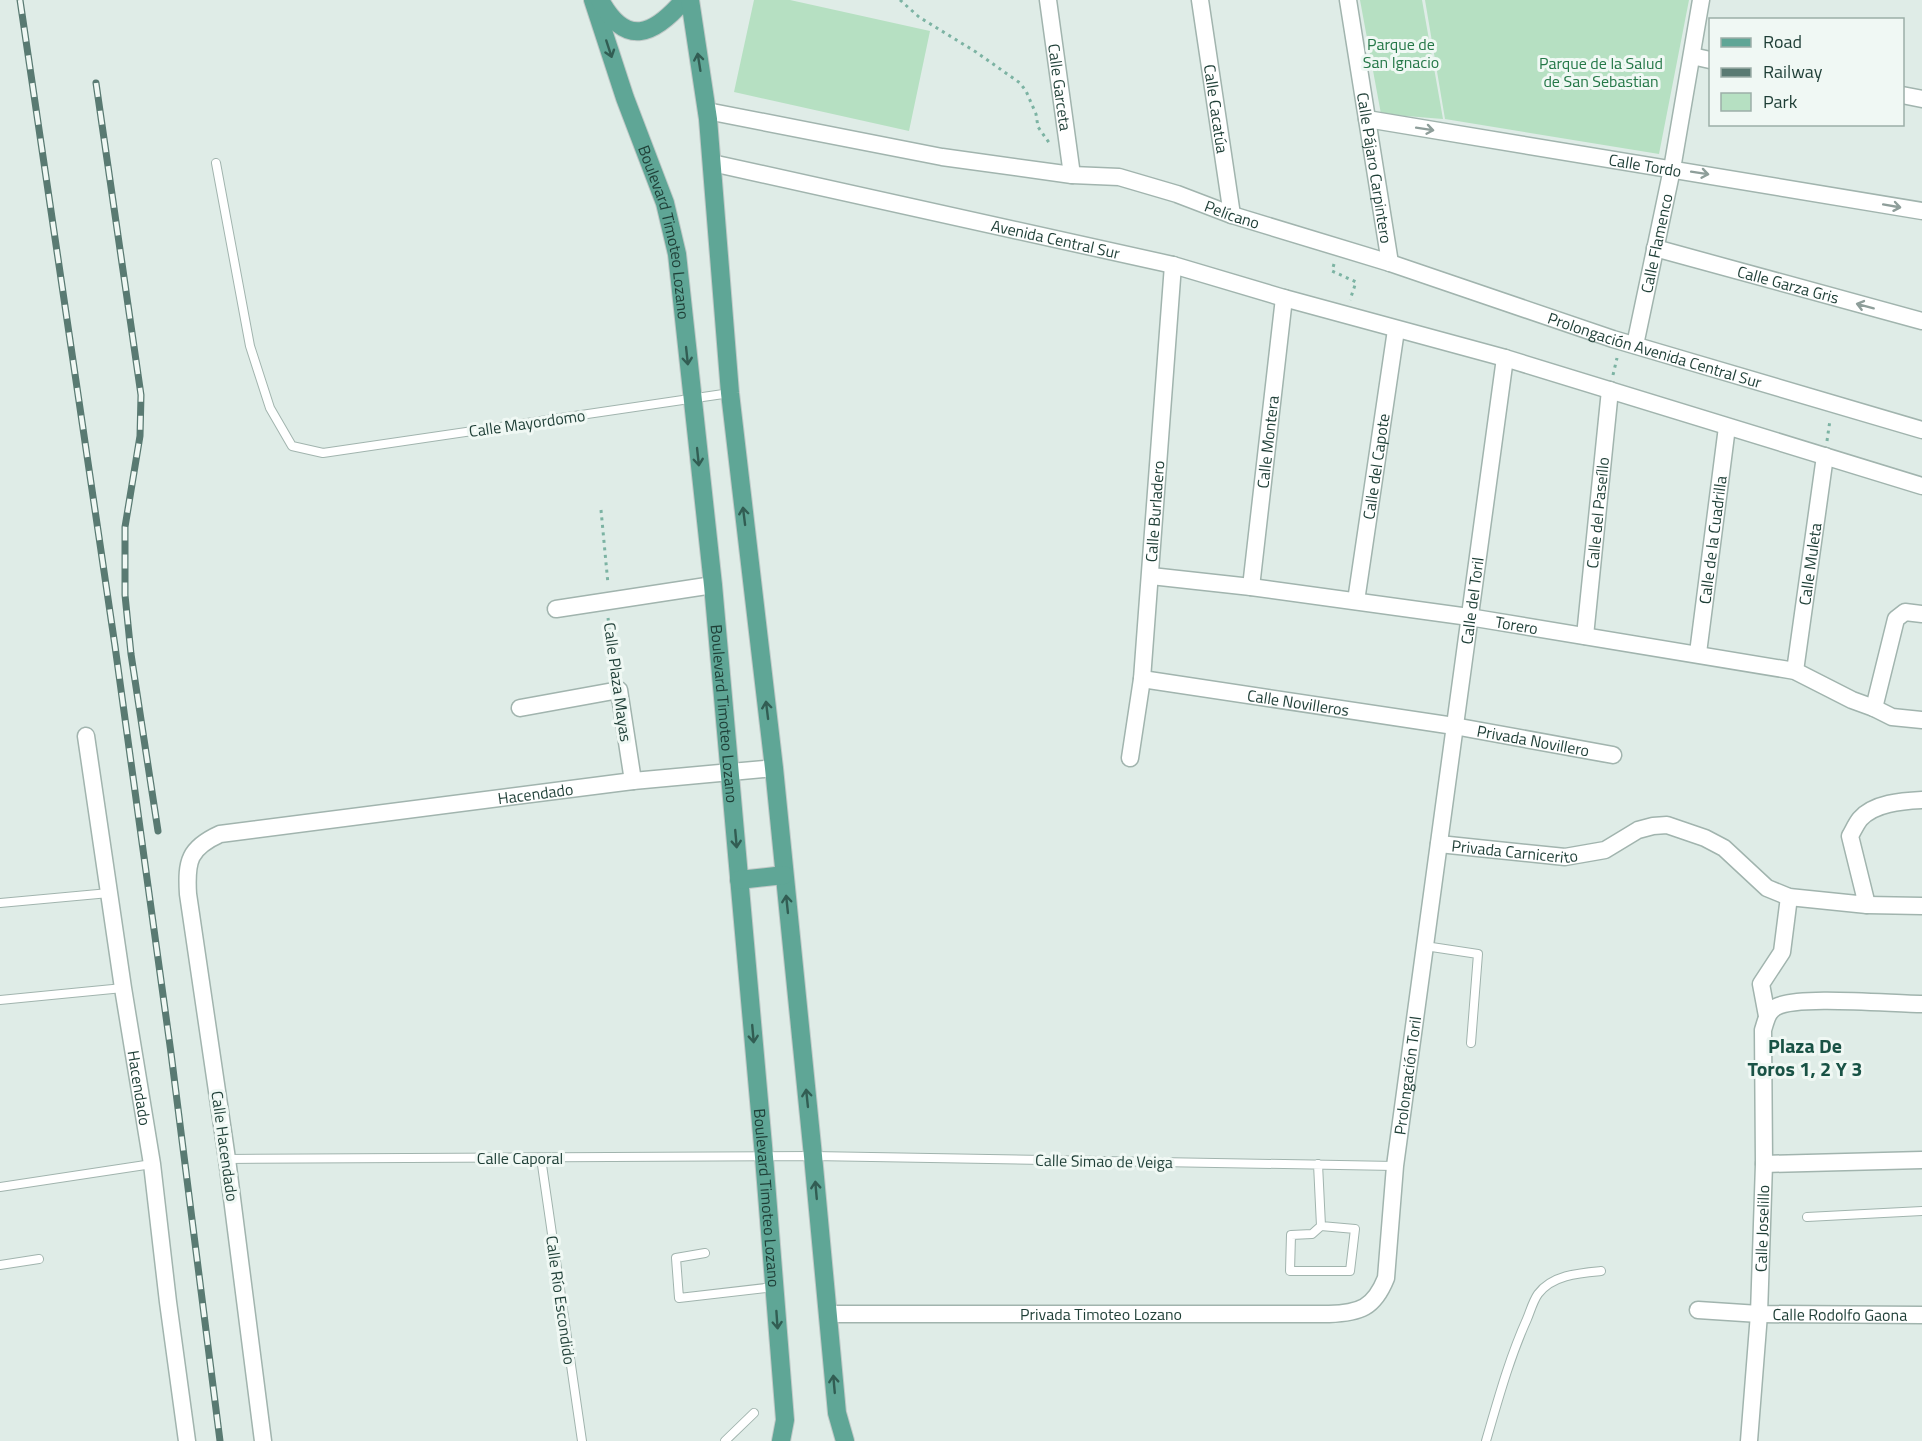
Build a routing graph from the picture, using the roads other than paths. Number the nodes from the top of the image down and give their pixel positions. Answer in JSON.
{"nodes":[{"id":1,"x":593,"y":0,"type":"edge"},
{"id":2,"x":600,"y":0,"type":"edge"},
{"id":3,"x":684,"y":0,"type":"edge"},
{"id":4,"x":690,"y":0,"type":"edge"},
{"id":5,"x":1048,"y":0,"type":"edge"},
{"id":6,"x":1200,"y":0,"type":"edge"},
{"id":7,"x":1348,"y":0,"type":"edge"},
{"id":8,"x":1701,"y":0,"type":"edge"},
{"id":9,"x":1692,"y":56,"type":"junction"},
{"id":10,"x":1709,"y":60,"type":"edge"},
{"id":11,"x":1904,"y":95,"type":"edge"},
{"id":12,"x":1922,"y":99,"type":"edge"},
{"id":13,"x":707,"y":115,"type":"junction"},
{"id":14,"x":1367,"y":119,"type":"junction"},
{"id":15,"x":216,"y":163,"type":"dead end"},
{"id":16,"x":712,"y":164,"type":"junction"},
{"id":17,"x":1672,"y":169,"type":"junction"},
{"id":18,"x":1072,"y":175,"type":"junction"},
{"id":19,"x":1922,"y":211,"type":"edge"},
{"id":20,"x":1232,"y":215,"type":"junction"},
{"id":21,"x":1655,"y":248,"type":"junction"},
{"id":22,"x":1390,"y":263,"type":"junction"},
{"id":23,"x":1173,"y":265,"type":"junction"},
{"id":24,"x":1284,"y":298,"type":"junction"},
{"id":25,"x":1922,"y":321,"type":"edge"},
{"id":26,"x":1396,"y":330,"type":"junction"},
{"id":27,"x":1635,"y":345,"type":"junction"},
{"id":28,"x":1505,"y":358,"type":"junction"},
{"id":29,"x":1610,"y":390,"type":"junction"},
{"id":30,"x":730,"y":393,"type":"junction"},
{"id":31,"x":691,"y":399,"type":"junction"},
{"id":32,"x":1727,"y":427,"type":"junction"},
{"id":33,"x":1922,"y":430,"type":"edge"},
{"id":34,"x":1825,"y":456,"type":"junction"},
{"id":35,"x":1922,"y":486,"type":"edge"},
{"id":36,"x":1151,"y":576,"type":"junction"},
{"id":37,"x":712,"y":585,"type":"junction"},
{"id":38,"x":1251,"y":587,"type":"junction"},
{"id":39,"x":1356,"y":601,"type":"junction"},
{"id":40,"x":556,"y":609,"type":"dead end"},
{"id":41,"x":1913,"y":613,"type":"edge"},
{"id":42,"x":1469,"y":617,"type":"junction"},
{"id":43,"x":1585,"y":636,"type":"junction"},
{"id":44,"x":1698,"y":653,"type":"junction"},
{"id":45,"x":1796,"y":671,"type":"junction"},
{"id":46,"x":1142,"y":679,"type":"junction"},
{"id":47,"x":520,"y":708,"type":"dead end"},
{"id":48,"x":1874,"y":708,"type":"junction"},
{"id":49,"x":1922,"y":720,"type":"edge"},
{"id":50,"x":1454,"y":726,"type":"junction"},
{"id":51,"x":86,"y":736,"type":"dead end"},
{"id":52,"x":1613,"y":755,"type":"dead end"},
{"id":53,"x":1130,"y":758,"type":"dead end"},
{"id":54,"x":774,"y":768,"type":"junction"},
{"id":55,"x":729,"y":773,"type":"junction"},
{"id":56,"x":633,"y":781,"type":"junction"},
{"id":57,"x":1922,"y":800,"type":"edge"},
{"id":58,"x":1439,"y":844,"type":"junction"},
{"id":59,"x":193,"y":852,"type":"joint"},
{"id":60,"x":784,"y":875,"type":"junction"},
{"id":61,"x":739,"y":880,"type":"junction"},
{"id":62,"x":109,"y":893,"type":"junction"},
{"id":63,"x":1789,"y":897,"type":"junction"},
{"id":64,"x":0,"y":903,"type":"edge"},
{"id":65,"x":1867,"y":905,"type":"junction"},
{"id":66,"x":1922,"y":906,"type":"edge"},
{"id":67,"x":1425,"y":946,"type":"junction"},
{"id":68,"x":123,"y":988,"type":"junction"},
{"id":69,"x":0,"y":1000,"type":"edge"},
{"id":70,"x":1922,"y":1004,"type":"edge"},
{"id":71,"x":1767,"y":1016,"type":"junction"},
{"id":72,"x":1471,"y":1043,"type":"dead end"},
{"id":73,"x":813,"y":1156,"type":"junction"},
{"id":74,"x":764,"y":1157,"type":"junction"},
{"id":75,"x":542,"y":1158,"type":"junction"},
{"id":76,"x":227,"y":1159,"type":"junction"},
{"id":77,"x":1922,"y":1160,"type":"edge"},
{"id":78,"x":152,"y":1164,"type":"junction"},
{"id":79,"x":1318,"y":1164,"type":"junction"},
{"id":80,"x":1764,"y":1164,"type":"junction"},
{"id":81,"x":1395,"y":1166,"type":"junction"},
{"id":82,"x":0,"y":1187,"type":"edge"},
{"id":83,"x":1922,"y":1211,"type":"edge"},
{"id":84,"x":1807,"y":1217,"type":"dead end"},
{"id":85,"x":1321,"y":1226,"type":"junction"},
{"id":86,"x":705,"y":1253,"type":"dead end"},
{"id":87,"x":39,"y":1259,"type":"dead end"},
{"id":88,"x":0,"y":1265,"type":"edge"},
{"id":89,"x":1601,"y":1271,"type":"dead end"},
{"id":90,"x":774,"y":1287,"type":"junction"},
{"id":91,"x":1372,"y":1303,"type":"joint"},
{"id":92,"x":1698,"y":1310,"type":"dead end"},
{"id":93,"x":828,"y":1314,"type":"junction"},
{"id":94,"x":1759,"y":1314,"type":"junction"},
{"id":95,"x":1922,"y":1315,"type":"edge"},
{"id":96,"x":754,"y":1413,"type":"dead end"},
{"id":97,"x":187,"y":1441,"type":"edge"},
{"id":98,"x":263,"y":1441,"type":"edge"},
{"id":99,"x":582,"y":1441,"type":"edge"},
{"id":100,"x":725,"y":1441,"type":"edge"},
{"id":101,"x":781,"y":1441,"type":"edge"},
{"id":102,"x":845,"y":1441,"type":"edge"},
{"id":103,"x":1486,"y":1441,"type":"edge"},
{"id":104,"x":1749,"y":1441,"type":"edge"}],
"edges":[{"from":1,"to":31,"type":"main road","name":"Boulevard Timoteo Lozano","one_way":true},
{"from":2,"to":3,"type":"main road"},
{"from":13,"to":4,"type":"main road","one_way":true},
{"from":5,"to":18,"type":"street","name":"Calle Garceta"},
{"from":6,"to":20,"type":"street","name":"Calle Cacatúa"},
{"from":7,"to":14,"type":"street","name":"Calle Pájaro Carpintero"},
{"from":8,"to":9,"type":"street","name":"Calle Flamenco"},
{"from":9,"to":10,"type":"street"},
{"from":9,"to":17,"type":"street","name":"Calle Flamenco"},
{"from":11,"to":12,"type":"street"},
{"from":13,"to":16,"type":"main road"},
{"from":13,"to":18,"type":"street","name":"Pelícano"},
{"from":14,"to":17,"type":"street","name":"Calle Tordo","one_way":true},
{"from":14,"to":22,"type":"street","name":"Calle Pájaro Carpintero"},
{"from":15,"to":31,"type":"lane","name":"Calle Mayordomo"},
{"from":16,"to":23,"type":"street","name":"Avenida Central Sur"},
{"from":16,"to":30,"type":"main road"},
{"from":17,"to":19,"type":"street","name":"Calle Tordo","one_way":true},
{"from":17,"to":21,"type":"street","name":"Calle Flamenco"},
{"from":18,"to":20,"type":"street","name":"Pelícano"},
{"from":20,"to":22,"type":"street","name":"Pelícano"},
{"from":25,"to":21,"type":"street","name":"Calle Garza Gris","one_way":true},
{"from":21,"to":27,"type":"street","name":"Calle Flamenco"},
{"from":22,"to":27,"type":"street","name":"Prolongación Avenida Central Sur"},
{"from":23,"to":24,"type":"street","name":"Avenida Central Sur"},
{"from":23,"to":36,"type":"street","name":"Calle Burladero"},
{"from":24,"to":26,"type":"street","name":"Avenida Central Sur"},
{"from":24,"to":38,"type":"street","name":"Calle Montera"},
{"from":26,"to":28,"type":"street"},
{"from":26,"to":39,"type":"street","name":"Calle del Capote"},
{"from":27,"to":33,"type":"street","name":"Prolongación Avenida Central Sur"},
{"from":28,"to":29,"type":"street"},
{"from":28,"to":42,"type":"street","name":"Calle del Toril"},
{"from":29,"to":32,"type":"street"},
{"from":29,"to":43,"type":"street","name":"Calle del Paseíllo"},
{"from":30,"to":31,"type":"lane","name":"Calle Mayordomo"},
{"from":54,"to":30,"type":"main road","one_way":true},
{"from":31,"to":37,"type":"main road","name":"Boulevard Timoteo Lozano","one_way":true},
{"from":32,"to":34,"type":"street"},
{"from":32,"to":44,"type":"street","name":"Calle de la Cuadrilla"},
{"from":34,"to":35,"type":"street"},
{"from":34,"to":45,"type":"street","name":"Calle Muleta"},
{"from":36,"to":38,"type":"street","name":"Torero"},
{"from":36,"to":46,"type":"street","name":"Calle Burladero"},
{"from":37,"to":40,"type":"street"},
{"from":37,"to":55,"type":"main road","name":"Boulevard Timoteo Lozano"},
{"from":38,"to":39,"type":"street","name":"Torero"},
{"from":39,"to":42,"type":"street","name":"Torero"},
{"from":41,"to":48,"type":"street"},
{"from":42,"to":43,"type":"street","name":"Torero"},
{"from":42,"to":50,"type":"street","name":"Calle del Toril"},
{"from":43,"to":44,"type":"street","name":"Torero"},
{"from":44,"to":45,"type":"street","name":"Torero"},
{"from":45,"to":48,"type":"street","name":"Torero"},
{"from":46,"to":50,"type":"street","name":"Calle Novilleros"},
{"from":46,"to":53,"type":"street","name":"Calle Burladero"},
{"from":47,"to":56,"type":"street","name":"Calle Plaza Mayas"},
{"from":48,"to":49,"type":"street","name":"Torero"},
{"from":50,"to":52,"type":"street","name":"Privada Novillero"},
{"from":50,"to":58,"type":"street","name":"Calle del Toril"},
{"from":51,"to":62,"type":"street","name":"Hacendado"},
{"from":54,"to":55,"type":"street","name":"Hacendado"},
{"from":54,"to":60,"type":"main road"},
{"from":55,"to":56,"type":"street","name":"Hacendado"},
{"from":55,"to":61,"type":"main road","name":"Boulevard Timoteo Lozano","one_way":true},
{"from":56,"to":59,"type":"street","name":"Hacendado"},
{"from":57,"to":65,"type":"street"},
{"from":58,"to":63,"type":"street","name":"Privada Carnicerito"},
{"from":58,"to":67,"type":"street","name":"Prolongación Toril"},
{"from":59,"to":76,"type":"street","name":"Calle Hacendado"},
{"from":60,"to":61,"type":"main road"},
{"from":73,"to":60,"type":"main road","one_way":true},
{"from":61,"to":74,"type":"main road","name":"Boulevard Timoteo Lozano","one_way":true},
{"from":62,"to":64,"type":"lane"},
{"from":62,"to":68,"type":"street","name":"Hacendado"},
{"from":63,"to":65,"type":"street"},
{"from":63,"to":71,"type":"street","name":"Calle Joselillo"},
{"from":65,"to":66,"type":"street"},
{"from":67,"to":72,"type":"lane"},
{"from":67,"to":81,"type":"street","name":"Prolongación Toril"},
{"from":68,"to":69,"type":"lane"},
{"from":68,"to":78,"type":"street","name":"Hacendado"},
{"from":70,"to":71,"type":"street"},
{"from":71,"to":80,"type":"street","name":"Calle Joselillo"},
{"from":73,"to":74,"type":"lane","name":"Calle Caporal"},
{"from":73,"to":79,"type":"lane","name":"Calle Simao de Veiga"},
{"from":93,"to":73,"type":"main road","one_way":true},
{"from":74,"to":75,"type":"lane","name":"Calle Caporal"},
{"from":74,"to":90,"type":"main road","name":"Boulevard Timoteo Lozano"},
{"from":75,"to":76,"type":"lane","name":"Calle Caporal"},
{"from":75,"to":99,"type":"lane","name":"Calle Río Escondido"},
{"from":76,"to":98,"type":"street","name":"Calle Hacendado"},
{"from":77,"to":80,"type":"street"},
{"from":78,"to":82,"type":"lane"},
{"from":78,"to":97,"type":"street","name":"Hacendado"},
{"from":79,"to":81,"type":"lane","name":"Calle Simao de Veiga"},
{"from":79,"to":85,"type":"lane"},
{"from":80,"to":94,"type":"street","name":"Calle Joselillo"},
{"from":81,"to":91,"type":"street","name":"Prolongación Toril"},
{"from":83,"to":84,"type":"lane"},
{"from":85,"to":85,"type":"lane"},
{"from":86,"to":90,"type":"lane"},
{"from":87,"to":88,"type":"lane"},
{"from":89,"to":103,"type":"lane"},
{"from":90,"to":101,"type":"main road","name":"Boulevard Timoteo Lozano","one_way":true},
{"from":91,"to":93,"type":"street","name":"Privada Timoteo Lozano"},
{"from":92,"to":94,"type":"street","name":"Calle Rodolfo Gaona"},
{"from":102,"to":93,"type":"main road","one_way":true},
{"from":94,"to":95,"type":"street","name":"Calle Rodolfo Gaona"},
{"from":94,"to":104,"type":"street","name":"Calle Joselillo"},
{"from":96,"to":100,"type":"lane"}]}
